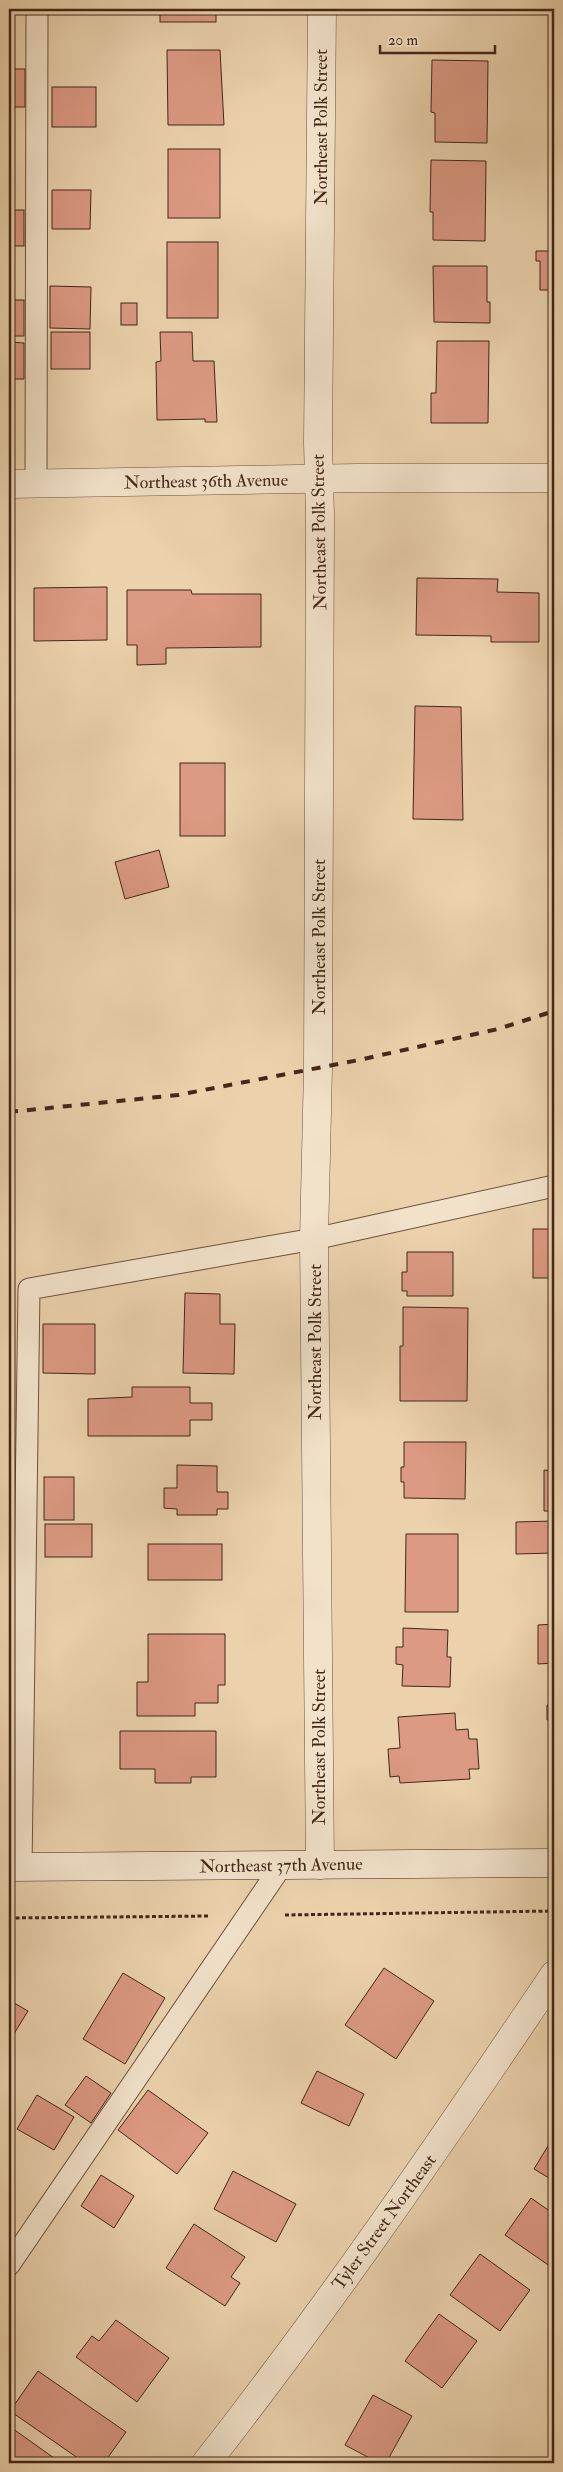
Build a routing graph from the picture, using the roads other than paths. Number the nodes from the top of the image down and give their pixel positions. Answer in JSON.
{"nodes":[{"id":1,"x":37,"y":9,"type":"edge"},
{"id":2,"x":322,"y":9,"type":"edge"},
{"id":3,"x":554,"y":478,"type":"edge"},
{"id":4,"x":319,"y":479,"type":"junction"},
{"id":5,"x":9,"y":484,"type":"edge"},
{"id":6,"x":36,"y":484,"type":"junction"},
{"id":7,"x":554,"y":1186,"type":"edge"},
{"id":8,"x":314,"y":1239,"type":"junction"},
{"id":9,"x":554,"y":1863,"type":"edge"},
{"id":10,"x":282,"y":1865,"type":"junction"},
{"id":11,"x":320,"y":1865,"type":"junction"},
{"id":12,"x":15,"y":1867,"type":"edge"},
{"id":13,"x":554,"y":1975,"type":"edge"},
{"id":14,"x":9,"y":2266,"type":"edge"},
{"id":15,"x":206,"y":2463,"type":"edge"}],
"edges":[{"from":1,"to":6,"type":"lane"},
{"from":2,"to":4,"type":"street","name":"Northeast Polk Street"},
{"from":3,"to":4,"type":"street","name":"Northeast 36th Avenue"},
{"from":4,"to":6,"type":"street","name":"Northeast 36th Avenue"},
{"from":4,"to":8,"type":"street","name":"Northeast Polk Street"},
{"from":5,"to":6,"type":"street","name":"Northeast 36th Avenue"},
{"from":7,"to":8,"type":"lane"},
{"from":8,"to":11,"type":"street","name":"Northeast Polk Street"},
{"from":8,"to":12,"type":"lane"},
{"from":9,"to":11,"type":"street","name":"Northeast 37th Avenue"},
{"from":10,"to":11,"type":"street","name":"Northeast 37th Avenue"},
{"from":10,"to":12,"type":"street","name":"Northeast 37th Avenue"},
{"from":10,"to":14,"type":"lane"},
{"from":13,"to":15,"type":"street","name":"Tyler Street Northeast"}]}
